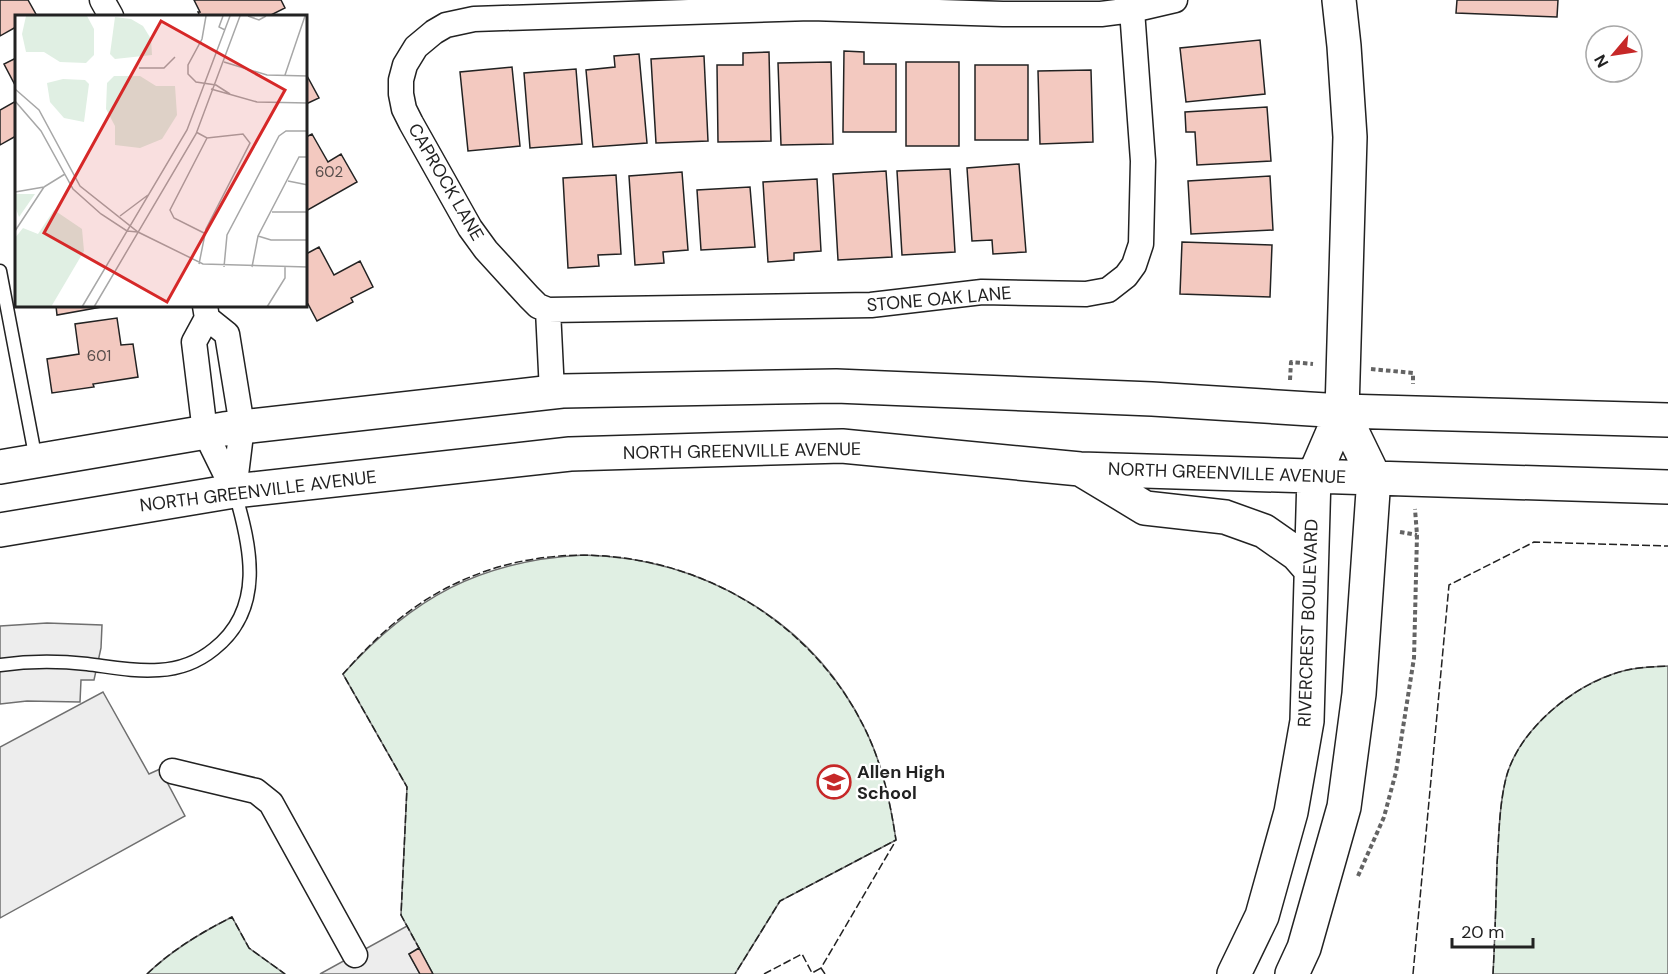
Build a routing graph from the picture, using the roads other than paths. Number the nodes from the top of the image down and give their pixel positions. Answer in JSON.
{"nodes":[{"id":1,"x":102,"y":0,"type":"edge"},
{"id":2,"x":1174,"y":0,"type":"edge"},
{"id":3,"x":1339,"y":0,"type":"edge"},
{"id":4,"x":1132,"y":10,"type":"junction"},
{"id":5,"x":110,"y":15,"type":"edge"},
{"id":6,"x":0,"y":271,"type":"edge"},
{"id":7,"x":548,"y":310,"type":"junction"},
{"id":8,"x":206,"y":312,"type":"edge"},
{"id":9,"x":552,"y":392,"type":"junction"},
{"id":10,"x":1342,"y":411,"type":"junction"},
{"id":11,"x":1668,"y":420,"type":"edge"},
{"id":12,"x":242,"y":426,"type":"junction"},
{"id":13,"x":205,"y":432,"type":"junction"},
{"id":14,"x":37,"y":461,"type":"junction"},
{"id":15,"x":0,"y":467,"type":"edge"},
{"id":16,"x":1080,"y":469,"type":"junction"},
{"id":17,"x":1314,"y":476,"type":"junction"},
{"id":18,"x":1374,"y":477,"type":"junction"},
{"id":19,"x":1668,"y":487,"type":"edge"},
{"id":20,"x":234,"y":491,"type":"junction"},
{"id":21,"x":0,"y":530,"type":"edge"},
{"id":22,"x":1311,"y":570,"type":"junction"},
{"id":23,"x":0,"y":665,"type":"edge"},
{"id":24,"x":172,"y":771,"type":"dead end"},
{"id":25,"x":354,"y":955,"type":"dead end"},
{"id":26,"x":1234,"y":974,"type":"edge"},
{"id":27,"x":1292,"y":974,"type":"edge"}],
"edges":[{"from":1,"to":5,"type":"street"},
{"from":2,"to":4,"type":"street"},
{"from":3,"to":10,"type":"main road","name":"RIVERCREST BOULEVARD"},
{"from":4,"to":7,"type":"street","name":"STONE OAK LANE"},
{"from":4,"to":7,"type":"street","name":"CAPROCK LANE"},
{"from":6,"to":14,"type":"lane"},
{"from":7,"to":9,"type":"street"},
{"from":8,"to":12,"type":"street"},
{"from":8,"to":13,"type":"street"},
{"from":9,"to":10,"type":"main road"},
{"from":9,"to":12,"type":"main road"},
{"from":10,"to":11,"type":"main road"},
{"from":10,"to":17,"type":"main road","name":"RIVERCREST BOULEVARD"},
{"from":10,"to":18,"type":"main road","name":"RIVERCREST BOULEVARD"},
{"from":12,"to":13,"type":"main road"},
{"from":12,"to":20,"type":"street"},
{"from":13,"to":14,"type":"main road"},
{"from":13,"to":20,"type":"street"},
{"from":14,"to":15,"type":"main road"},
{"from":16,"to":17,"type":"main road","name":"NORTH GREENVILLE AVENUE"},
{"from":16,"to":20,"type":"main road","name":"NORTH GREENVILLE AVENUE"},
{"from":16,"to":22,"type":"main road"},
{"from":17,"to":18,"type":"main road","name":"NORTH GREENVILLE AVENUE"},
{"from":17,"to":22,"type":"main road","name":"RIVERCREST BOULEVARD"},
{"from":18,"to":19,"type":"main road","name":"NORTH GREENVILLE AVENUE"},
{"from":18,"to":27,"type":"main road","name":"RIVERCREST BOULEVARD"},
{"from":20,"to":21,"type":"main road","name":"NORTH GREENVILLE AVENUE"},
{"from":20,"to":23,"type":"lane"},
{"from":22,"to":26,"type":"main road","name":"RIVERCREST BOULEVARD"},
{"from":24,"to":25,"type":"street"}]}
